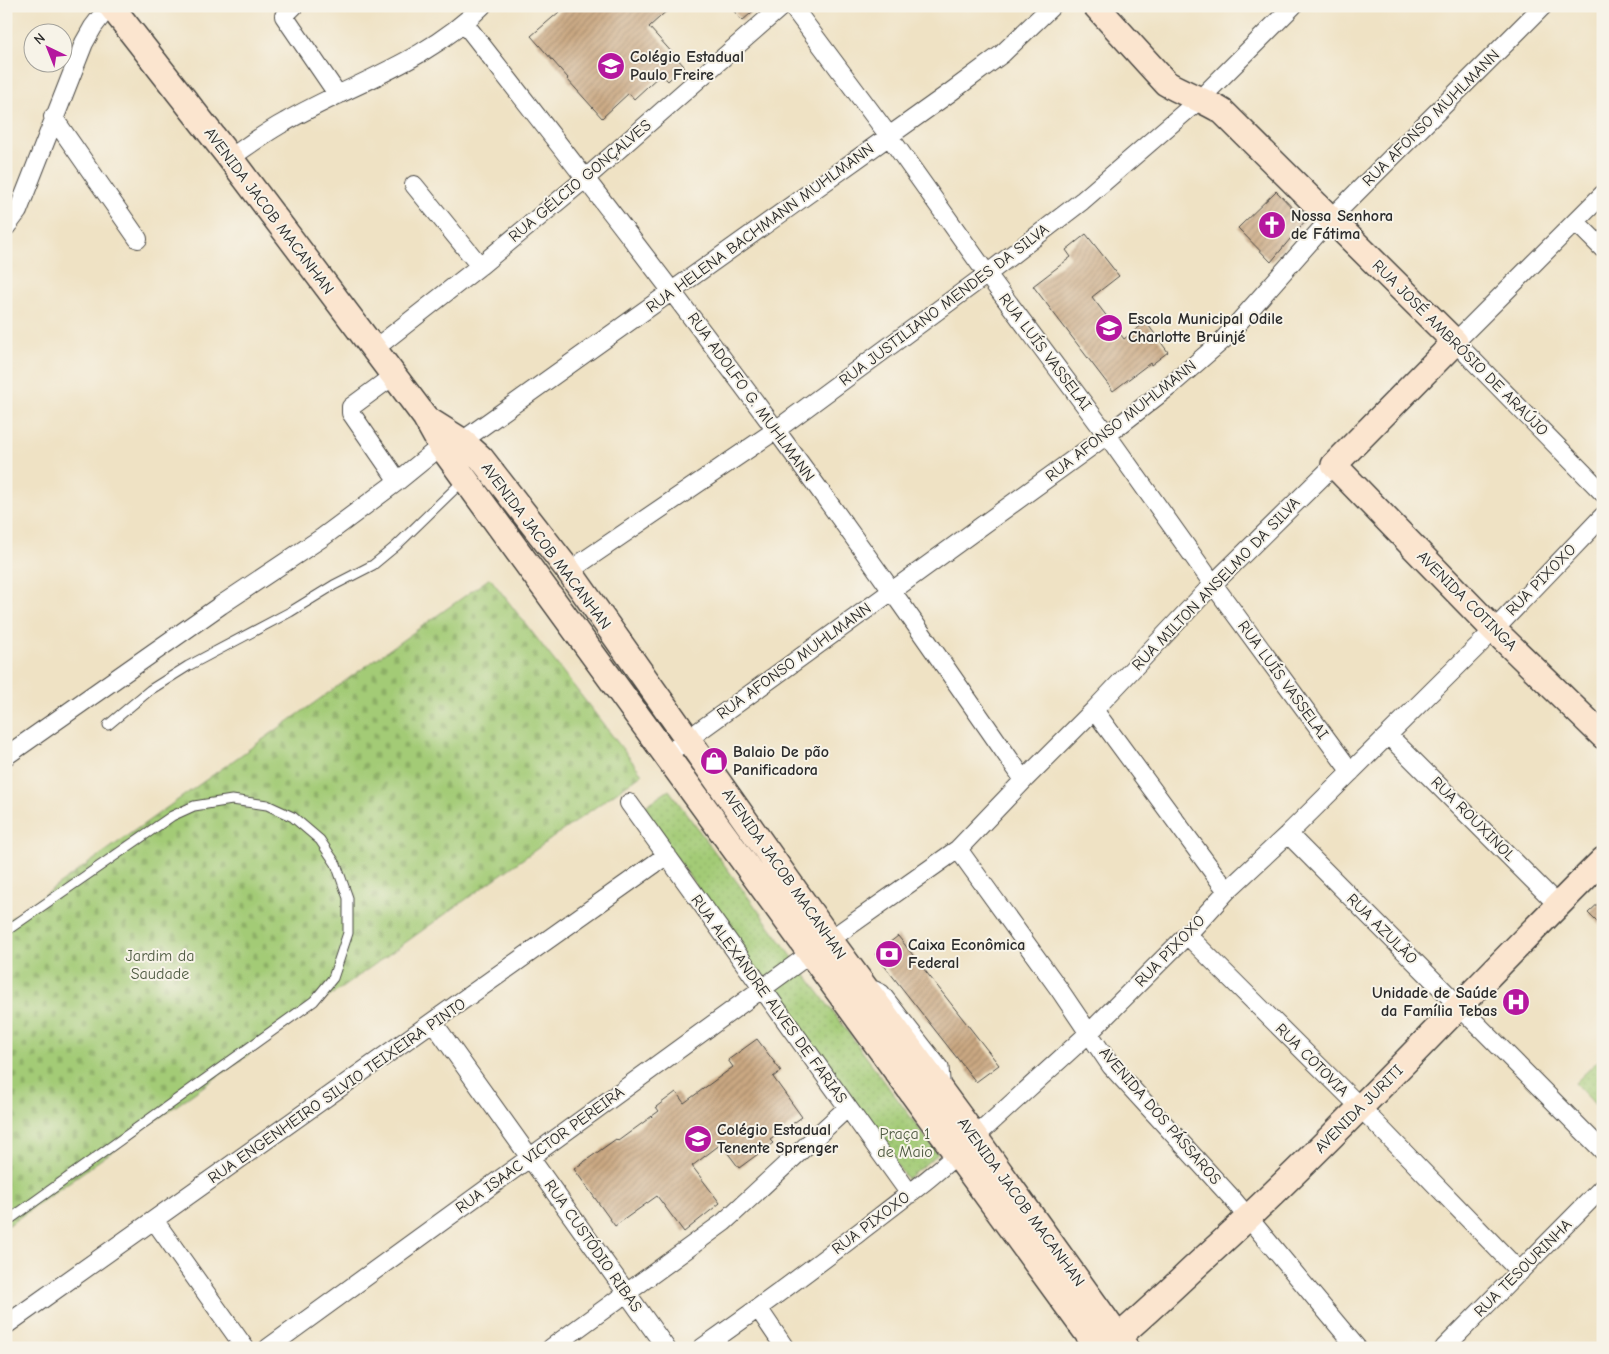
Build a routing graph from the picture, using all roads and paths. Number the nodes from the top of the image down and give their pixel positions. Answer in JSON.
{"nodes":[{"id":1,"x":110,"y":6,"type":"edge"},
{"id":2,"x":294,"y":6,"type":"edge"},
{"id":3,"x":482,"y":6,"type":"edge"},
{"id":4,"x":782,"y":6,"type":"edge"},
{"id":5,"x":792,"y":6,"type":"edge"},
{"id":6,"x":1052,"y":6,"type":"edge"},
{"id":7,"x":1096,"y":6,"type":"edge"},
{"id":8,"x":1293,"y":6,"type":"edge"},
{"id":9,"x":1544,"y":6,"type":"edge"},
{"id":10,"x":464,"y":24,"type":"junction"},
{"id":11,"x":338,"y":95,"type":"junction"},
{"id":12,"x":1199,"y":100,"type":"junction"},
{"id":13,"x":53,"y":117,"type":"junction"},
{"id":14,"x":889,"y":136,"type":"junction"},
{"id":15,"x":230,"y":158,"type":"junction"},
{"id":16,"x":586,"y":178,"type":"junction"},
{"id":17,"x":414,"y":185,"type":"dead end"},
{"id":18,"x":1603,"y":194,"type":"edge"},
{"id":19,"x":1331,"y":218,"type":"junction"},
{"id":20,"x":1576,"y":222,"type":"junction"},
{"id":21,"x":6,"y":227,"type":"edge"},
{"id":22,"x":138,"y":239,"type":"dead end"},
{"id":23,"x":1603,"y":249,"type":"edge"},
{"id":24,"x":480,"y":266,"type":"junction"},
{"id":25,"x":987,"y":274,"type":"junction"},
{"id":26,"x":672,"y":291,"type":"junction"},
{"id":27,"x":1455,"y":342,"type":"junction"},
{"id":28,"x":373,"y":350,"type":"junction"},
{"id":29,"x":393,"y":376,"type":"junction"},
{"id":30,"x":776,"y":430,"type":"junction"},
{"id":31,"x":1107,"y":435,"type":"junction"},
{"id":32,"x":451,"y":444,"type":"junction"},
{"id":33,"x":1334,"y":464,"type":"junction"},
{"id":34,"x":462,"y":475,"type":"junction"},
{"id":35,"x":398,"y":481,"type":"junction"},
{"id":36,"x":1603,"y":493,"type":"edge"},
{"id":37,"x":1600,"y":525,"type":"edge"},
{"id":38,"x":569,"y":571,"type":"junction"},
{"id":39,"x":1213,"y":584,"type":"junction"},
{"id":40,"x":892,"y":591,"type":"junction"},
{"id":41,"x":1494,"y":630,"type":"junction"},
{"id":42,"x":1094,"y":710,"type":"junction"},
{"id":43,"x":108,"y":725,"type":"dead end"},
{"id":44,"x":1388,"y":735,"type":"junction"},
{"id":45,"x":1603,"y":736,"type":"edge"},
{"id":46,"x":688,"y":738,"type":"junction"},
{"id":47,"x":666,"y":755,"type":"junction"},
{"id":48,"x":6,"y":756,"type":"edge"},
{"id":49,"x":1351,"y":772,"type":"junction"},
{"id":50,"x":1024,"y":780,"type":"junction"},
{"id":51,"x":629,"y":803,"type":"dead end"},
{"id":52,"x":1288,"y":834,"type":"junction"},
{"id":53,"x":958,"y":850,"type":"junction"},
{"id":54,"x":667,"y":855,"type":"junction"},
{"id":55,"x":1603,"y":860,"type":"edge"},
{"id":56,"x":1227,"y":892,"type":"junction"},
{"id":57,"x":1558,"y":904,"type":"junction"},
{"id":58,"x":6,"y":931,"type":"edge"},
{"id":59,"x":1187,"y":934,"type":"junction"},
{"id":60,"x":820,"y":946,"type":"junction"},
{"id":61,"x":761,"y":989,"type":"junction"},
{"id":62,"x":1459,"y":1005,"type":"junction"},
{"id":63,"x":433,"y":1022,"type":"junction"},
{"id":64,"x":1089,"y":1033,"type":"junction"},
{"id":65,"x":847,"y":1108,"type":"junction"},
{"id":66,"x":1361,"y":1108,"type":"junction"},
{"id":67,"x":966,"y":1145,"type":"junction"},
{"id":68,"x":1603,"y":1151,"type":"edge"},
{"id":69,"x":531,"y":1157,"type":"junction"},
{"id":70,"x":1603,"y":1188,"type":"edge"},
{"id":71,"x":910,"y":1194,"type":"junction"},
{"id":72,"x":1249,"y":1218,"type":"junction"},
{"id":73,"x":154,"y":1220,"type":"junction"},
{"id":74,"x":6,"y":1222,"type":"edge"},
{"id":75,"x":1520,"y":1272,"type":"junction"},
{"id":76,"x":627,"y":1294,"type":"junction"},
{"id":77,"x":758,"y":1308,"type":"junction"},
{"id":78,"x":6,"y":1325,"type":"edge"},
{"id":79,"x":1112,"y":1345,"type":"edge"},
{"id":80,"x":245,"y":1348,"type":"edge"},
{"id":81,"x":268,"y":1348,"type":"edge"},
{"id":82,"x":551,"y":1348,"type":"edge"},
{"id":83,"x":666,"y":1348,"type":"edge"},
{"id":84,"x":702,"y":1348,"type":"edge"},
{"id":85,"x":785,"y":1348,"type":"edge"},
{"id":86,"x":1357,"y":1348,"type":"edge"},
{"id":87,"x":1444,"y":1348,"type":"edge"}],
"edges":[{"from":1,"to":13,"type":"street"},
{"from":1,"to":15,"type":"main road","name":"AVENIDA JACOB MACANHAN"},
{"from":2,"to":11,"type":"street"},
{"from":3,"to":10,"type":"street"},
{"from":4,"to":16,"type":"street","name":"RUA GÉLCIO GONÇALVES"},
{"from":5,"to":14,"type":"street","name":"RUA LUÍS VASSELAI"},
{"from":6,"to":14,"type":"street","name":"RUA HELENA BACHMANN MUHLMANN"},
{"from":7,"to":12,"type":"main road","name":"RUA JOSÉ AMBRÓSIO DE ARAÚJO"},
{"from":8,"to":12,"type":"street","name":"RUA JUSTILIANO MENDES DA SILVA"},
{"from":9,"to":19,"type":"street","name":"RUA AFONSO MUHLMANN"},
{"from":10,"to":11,"type":"street"},
{"from":10,"to":16,"type":"street","name":"RUA ADOLFO G. MUHLMANN"},
{"from":11,"to":15,"type":"street"},
{"from":12,"to":19,"type":"main road","name":"RUA JOSÉ AMBRÓSIO DE ARAÚJO"},
{"from":12,"to":25,"type":"street","name":"RUA JUSTILIANO MENDES DA SILVA"},
{"from":13,"to":21,"type":"street"},
{"from":13,"to":22,"type":"street"},
{"from":14,"to":25,"type":"street","name":"RUA LUÍS VASSELAI"},
{"from":14,"to":26,"type":"street","name":"RUA HELENA BACHMANN MUHLMANN"},
{"from":15,"to":28,"type":"main road","name":"AVENIDA JACOB MACANHAN"},
{"from":16,"to":24,"type":"street","name":"RUA GÉLCIO GONÇALVES"},
{"from":16,"to":26,"type":"street","name":"RUA ADOLFO G. MUHLMANN"},
{"from":17,"to":24,"type":"street"},
{"from":18,"to":20,"type":"street","name":"RUA MILTON ANSELMO DA SILVA"},
{"from":19,"to":27,"type":"main road","name":"RUA JOSÉ AMBRÓSIO DE ARAÚJO"},
{"from":19,"to":31,"type":"street","name":"RUA AFONSO MUHLMANN"},
{"from":20,"to":23,"type":"street"},
{"from":20,"to":27,"type":"street","name":"RUA MILTON ANSELMO DA SILVA"},
{"from":24,"to":28,"type":"street","name":"RUA GÉLCIO GONÇALVES"},
{"from":25,"to":30,"type":"street","name":"RUA JUSTILIANO MENDES DA SILVA"},
{"from":25,"to":31,"type":"street","name":"RUA LUÍS VASSELAI"},
{"from":26,"to":30,"type":"street","name":"RUA ADOLFO G. MUHLMANN"},
{"from":26,"to":32,"type":"street","name":"RUA HELENA BACHMANN MUHLMANN"},
{"from":27,"to":33,"type":"main road","name":"RUA MILTON ANSELMO DA SILVA"},
{"from":27,"to":36,"type":"street","name":"RUA JOSÉ AMBRÓSIO DE ARAÚJO"},
{"from":28,"to":29,"type":"main road","name":"AVENIDA JACOB MACANHAN"},
{"from":29,"to":32,"type":"main road","name":"AVENIDA JACOB MACANHAN"},
{"from":29,"to":35,"type":"street"},
{"from":30,"to":38,"type":"street","name":"RUA JUSTILIANO MENDES DA SILVA"},
{"from":30,"to":40,"type":"street","name":"RUA ADOLFO G. MUHLMANN"},
{"from":31,"to":39,"type":"street","name":"RUA LUÍS VASSELAI"},
{"from":31,"to":40,"type":"street","name":"RUA AFONSO MUHLMANN"},
{"from":32,"to":34,"type":"main road"},
{"from":32,"to":35,"type":"street","name":"RUA HELENA BACHMANN MUHLMANN"},
{"from":32,"to":38,"type":"main road","name":"AVENIDA JACOB MACANHAN"},
{"from":33,"to":39,"type":"street","name":"RUA MILTON ANSELMO DA SILVA"},
{"from":33,"to":41,"type":"main road","name":"AVENIDA COTINGA"},
{"from":34,"to":43,"type":"lane"},
{"from":34,"to":47,"type":"main road","name":"AVENIDA JACOB MACANHAN"},
{"from":35,"to":48,"type":"street","name":"RUA HELENA BACHMANN MUHLMANN"},
{"from":37,"to":41,"type":"street","name":"RUA PIXOXO"},
{"from":38,"to":46,"type":"main road","name":"AVENIDA JACOB MACANHAN"},
{"from":39,"to":42,"type":"street","name":"RUA MILTON ANSELMO DA SILVA"},
{"from":39,"to":49,"type":"street","name":"RUA LUÍS VASSELAI"},
{"from":40,"to":46,"type":"street","name":"RUA AFONSO MUHLMANN"},
{"from":40,"to":50,"type":"street","name":"RUA ADOLFO G. MUHLMANN"},
{"from":41,"to":44,"type":"street","name":"RUA PIXOXO"},
{"from":41,"to":45,"type":"main road","name":"AVENIDA COTINGA"},
{"from":42,"to":50,"type":"street","name":"RUA MILTON ANSELMO DA SILVA"},
{"from":42,"to":56,"type":"street"},
{"from":44,"to":49,"type":"street","name":"RUA PIXOXO"},
{"from":44,"to":57,"type":"street","name":"RUA ROUXINOL"},
{"from":46,"to":47,"type":"street","name":"RUA AFONSO MUHLMANN"},
{"from":46,"to":60,"type":"main road","name":"AVENIDA JACOB MACANHAN"},
{"from":47,"to":60,"type":"main road","name":"AVENIDA JACOB MACANHAN"},
{"from":49,"to":52,"type":"street","name":"RUA PIXOXO"},
{"from":50,"to":53,"type":"street","name":"RUA MILTON ANSELMO DA SILVA"},
{"from":51,"to":54,"type":"street","name":"RUA ALEXANDRE ALVES DE FARIAS"},
{"from":52,"to":56,"type":"street","name":"RUA PIXOXO"},
{"from":52,"to":62,"type":"street","name":"RUA AZULÃO"},
{"from":53,"to":60,"type":"street","name":"RUA MILTON ANSELMO DA SILVA"},
{"from":53,"to":64,"type":"street","name":"AVENIDA DOS PÁSSAROS"},
{"from":54,"to":61,"type":"street","name":"RUA ALEXANDRE ALVES DE FARIAS"},
{"from":54,"to":63,"type":"street","name":"RUA ENGENHEIRO SILVIO TEIXEIRA PINTO"},
{"from":55,"to":57,"type":"main road","name":"AVENIDA JURITI"},
{"from":56,"to":59,"type":"street","name":"RUA PIXOXO"},
{"from":57,"to":62,"type":"main road","name":"AVENIDA JURITI"},
{"from":58,"to":74,"type":"lane"},
{"from":59,"to":64,"type":"street","name":"RUA PIXOXO"},
{"from":59,"to":66,"type":"street","name":"RUA COTOVIA"},
{"from":60,"to":61,"type":"street","name":"RUA ISAAC VICTOR PEREIRA"},
{"from":60,"to":67,"type":"main road","name":"AVENIDA JACOB MACANHAN"},
{"from":60,"to":67,"type":"main road","name":"AVENIDA JACOB MACANHAN"},
{"from":61,"to":65,"type":"street","name":"RUA ALEXANDRE ALVES DE FARIAS"},
{"from":61,"to":69,"type":"street","name":"RUA ISAAC VICTOR PEREIRA"},
{"from":62,"to":66,"type":"main road","name":"AVENIDA JURITI"},
{"from":62,"to":68,"type":"street","name":"RUA AZULÃO"},
{"from":63,"to":69,"type":"street","name":"RUA CUSTÓDIO RIBAS"},
{"from":63,"to":73,"type":"street","name":"RUA ENGENHEIRO SILVIO TEIXEIRA PINTO"},
{"from":64,"to":67,"type":"street","name":"RUA PIXOXO"},
{"from":64,"to":72,"type":"street","name":"AVENIDA DOS PÁSSAROS"},
{"from":65,"to":71,"type":"street","name":"RUA ALEXANDRE ALVES DE FARIAS"},
{"from":65,"to":76,"type":"street"},
{"from":66,"to":72,"type":"main road","name":"AVENIDA JURITI"},
{"from":66,"to":75,"type":"street","name":"RUA COTOVIA"},
{"from":67,"to":71,"type":"street","name":"RUA PIXOXO"},
{"from":67,"to":79,"type":"main road","name":"AVENIDA JACOB MACANHAN"},
{"from":69,"to":76,"type":"street","name":"RUA CUSTÓDIO RIBAS"},
{"from":69,"to":81,"type":"street","name":"RUA ISAAC VICTOR PEREIRA"},
{"from":70,"to":75,"type":"street","name":"RUA TESOURINHA"},
{"from":71,"to":77,"type":"street","name":"RUA PIXOXO"},
{"from":72,"to":79,"type":"main road","name":"AVENIDA JURITI"},
{"from":72,"to":86,"type":"street","name":"AVENIDA DOS PÁSSAROS"},
{"from":73,"to":78,"type":"street","name":"RUA ENGENHEIRO SILVIO TEIXEIRA PINTO"},
{"from":73,"to":80,"type":"street"},
{"from":75,"to":87,"type":"street","name":"RUA TESOURINHA"},
{"from":76,"to":82,"type":"street"},
{"from":76,"to":83,"type":"street","name":"RUA CUSTÓDIO RIBAS"},
{"from":77,"to":84,"type":"street","name":"RUA PIXOXO"},
{"from":77,"to":85,"type":"street"}]}
